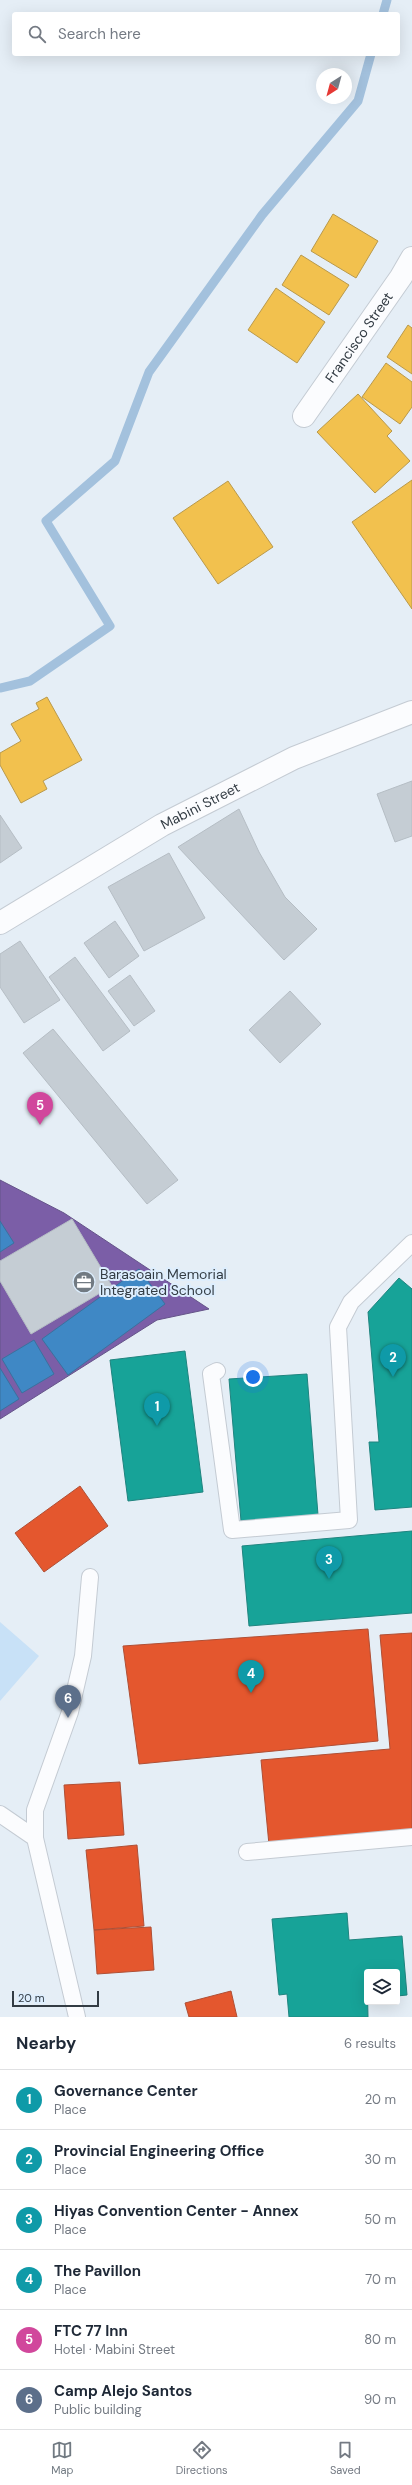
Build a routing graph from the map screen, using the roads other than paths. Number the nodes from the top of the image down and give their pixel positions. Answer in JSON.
{"nodes":[{"id":1,"x":412,"y":258,"type":"edge"},
{"id":2,"x":406,"y":280,"type":"edge"},
{"id":3,"x":304,"y":416,"type":"dead end"},
{"id":4,"x":412,"y":712,"type":"edge"},
{"id":5,"x":0,"y":923,"type":"edge"},
{"id":6,"x":412,"y":1243,"type":"edge"},
{"id":7,"x":217,"y":1371,"type":"dead end"},
{"id":8,"x":90,"y":1577,"type":"dead end"},
{"id":9,"x":0,"y":1814,"type":"edge"},
{"id":10,"x":412,"y":1837,"type":"edge"},
{"id":11,"x":35,"y":1838,"type":"junction"},
{"id":12,"x":247,"y":1852,"type":"dead end"},
{"id":13,"x":77,"y":2017,"type":"edge"}],
"edges":[{"from":1,"to":2,"type":"main road","name":"Francisco Street"},
{"from":2,"to":3,"type":"main road","name":"Francisco Street"},
{"from":4,"to":5,"type":"main road","name":"Mabini Street"},
{"from":6,"to":7,"type":"lane"},
{"from":8,"to":11,"type":"lane"},
{"from":9,"to":11,"type":"lane"},
{"from":10,"to":12,"type":"lane"},
{"from":11,"to":13,"type":"lane"}]}
